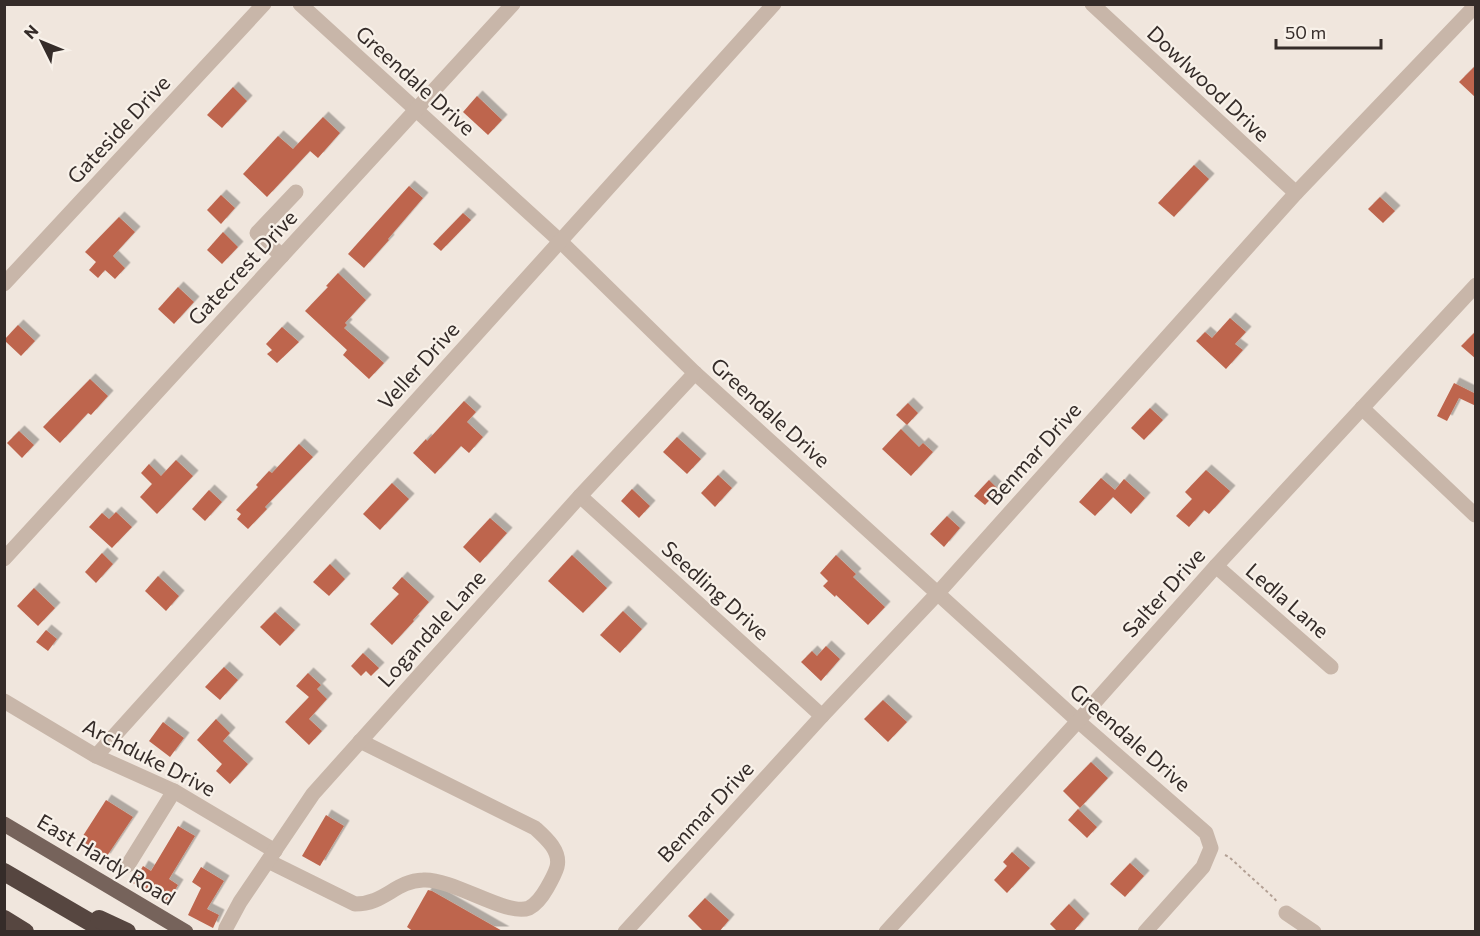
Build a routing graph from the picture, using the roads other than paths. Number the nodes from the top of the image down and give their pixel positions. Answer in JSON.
{"nodes":[{"id":1,"x":264,"y":4,"type":"edge"},
{"id":2,"x":300,"y":4,"type":"edge"},
{"id":3,"x":513,"y":4,"type":"edge"},
{"id":4,"x":774,"y":4,"type":"edge"},
{"id":5,"x":1092,"y":4,"type":"edge"},
{"id":6,"x":1476,"y":5,"type":"edge"},
{"id":7,"x":417,"y":110,"type":"junction"},
{"id":8,"x":296,"y":192,"type":"dead end"},
{"id":9,"x":1296,"y":193,"type":"junction"},
{"id":10,"x":560,"y":242,"type":"junction"},
{"id":11,"x":282,"y":256,"type":"junction"},
{"id":12,"x":4,"y":284,"type":"edge"},
{"id":13,"x":1476,"y":285,"type":"edge"},
{"id":14,"x":695,"y":373,"type":"junction"},
{"id":15,"x":1362,"y":408,"type":"junction"},
{"id":16,"x":580,"y":496,"type":"junction"},
{"id":17,"x":1475,"y":515,"type":"edge"},
{"id":18,"x":4,"y":559,"type":"edge"},
{"id":19,"x":1216,"y":566,"type":"junction"},
{"id":20,"x":937,"y":594,"type":"junction"},
{"id":21,"x":1331,"y":667,"type":"dead end"},
{"id":22,"x":4,"y":701,"type":"edge"},
{"id":23,"x":822,"y":716,"type":"junction"},
{"id":24,"x":1078,"y":721,"type":"junction"},
{"id":25,"x":360,"y":741,"type":"junction"},
{"id":26,"x":96,"y":756,"type":"junction"},
{"id":27,"x":174,"y":791,"type":"junction"},
{"id":28,"x":4,"y":824,"type":"edge"},
{"id":29,"x":271,"y":856,"type":"junction"},
{"id":30,"x":128,"y":865,"type":"dead end"},
{"id":31,"x":4,"y":872,"type":"edge"},
{"id":32,"x":49,"y":897,"type":"junction"},
{"id":33,"x":1286,"y":913,"type":"road end"},
{"id":34,"x":4,"y":919,"type":"edge"},
{"id":35,"x":25,"y":932,"type":"edge"},
{"id":36,"x":107,"y":932,"type":"edge"},
{"id":37,"x":127,"y":932,"type":"edge"},
{"id":38,"x":186,"y":932,"type":"edge"},
{"id":39,"x":225,"y":932,"type":"edge"},
{"id":40,"x":625,"y":932,"type":"edge"},
{"id":41,"x":886,"y":932,"type":"edge"},
{"id":42,"x":1145,"y":932,"type":"edge"},
{"id":43,"x":1314,"y":932,"type":"edge"}],
"edges":[{"from":1,"to":12,"type":"street","name":"Gateside Drive"},
{"from":2,"to":7,"type":"street","name":"Greendale Drive"},
{"from":3,"to":7,"type":"street","name":"Gatecrest Drive"},
{"from":4,"to":10,"type":"street","name":"Veller Drive"},
{"from":5,"to":9,"type":"street","name":"Dowlwood Drive"},
{"from":6,"to":9,"type":"street","name":"Benmar Drive"},
{"from":7,"to":10,"type":"street","name":"Greendale Drive"},
{"from":7,"to":11,"type":"street","name":"Gatecrest Drive"},
{"from":8,"to":11,"type":"street"},
{"from":9,"to":20,"type":"street","name":"Benmar Drive"},
{"from":10,"to":14,"type":"street","name":"Greendale Drive"},
{"from":10,"to":26,"type":"street","name":"Veller Drive"},
{"from":11,"to":18,"type":"street","name":"Gatecrest Drive"},
{"from":13,"to":15,"type":"street","name":"Salter Drive"},
{"from":14,"to":16,"type":"street","name":"Logandale Lane"},
{"from":14,"to":20,"type":"street","name":"Greendale Drive"},
{"from":15,"to":17,"type":"street"},
{"from":15,"to":19,"type":"street","name":"Salter Drive"},
{"from":16,"to":23,"type":"street","name":"Seedling Drive"},
{"from":16,"to":25,"type":"street","name":"Logandale Lane"},
{"from":19,"to":21,"type":"street","name":"Ledla Lane"},
{"from":19,"to":24,"type":"street","name":"Salter Drive"},
{"from":20,"to":23,"type":"street","name":"Benmar Drive"},
{"from":20,"to":24,"type":"street","name":"Greendale Drive"},
{"from":22,"to":26,"type":"street","name":"Archduke Drive"},
{"from":23,"to":40,"type":"street","name":"Benmar Drive"},
{"from":24,"to":41,"type":"street","name":"Salter Drive"},
{"from":24,"to":42,"type":"street","name":"Greendale Drive"},
{"from":25,"to":29,"type":"street","name":"Logandale Lane"},
{"from":25,"to":29,"type":"street","name":"Archduke Drive"},
{"from":26,"to":27,"type":"street","name":"Archduke Drive"},
{"from":27,"to":29,"type":"street","name":"Archduke Drive"},
{"from":27,"to":30,"type":"street"},
{"from":28,"to":38,"type":"main road","name":"East Hardy Road"},
{"from":29,"to":39,"type":"street","name":"Logandale Lane"},
{"from":31,"to":32,"type":"highway"},
{"from":32,"to":36,"type":"highway"},
{"from":32,"to":37,"type":"highway"},
{"from":33,"to":43,"type":"street"},
{"from":34,"to":35,"type":"highway"}]}
